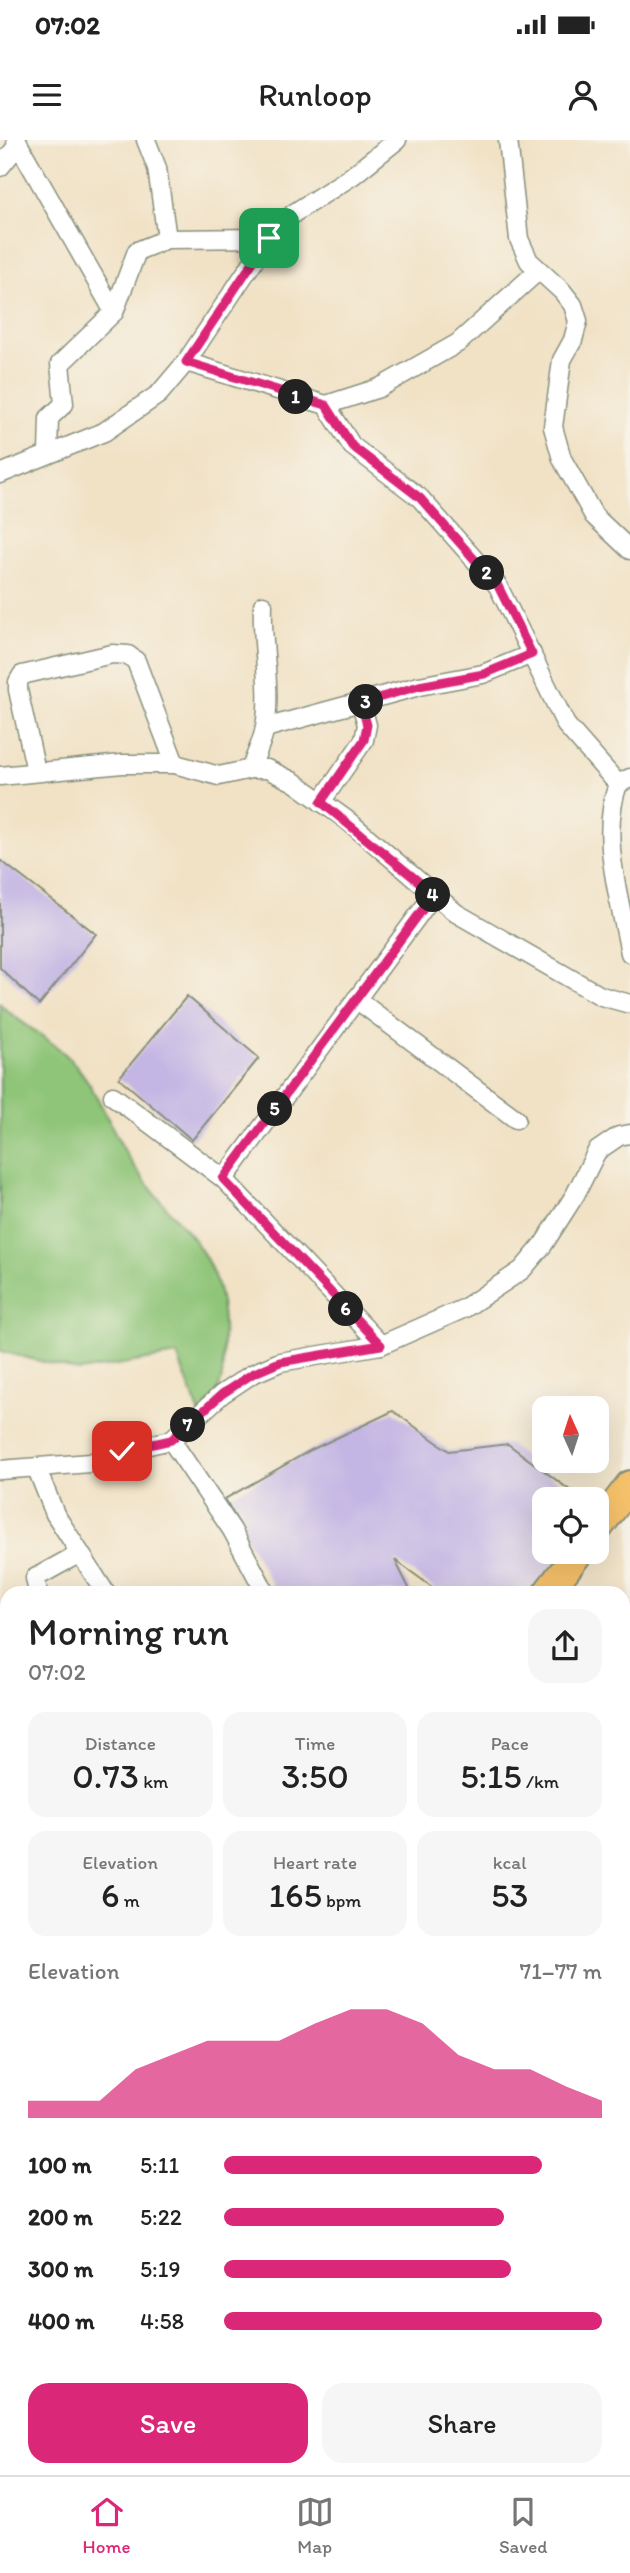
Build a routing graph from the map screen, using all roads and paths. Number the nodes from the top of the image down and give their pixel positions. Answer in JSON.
{"nodes":[{"id":1,"x":146,"y":140,"type":"edge"},
{"id":2,"x":508,"y":140,"type":"edge"},
{"id":3,"x":17,"y":142,"type":"edge"},
{"id":4,"x":385,"y":143,"type":"edge"},
{"id":5,"x":0,"y":167,"type":"edge"},
{"id":6,"x":269,"y":238,"type":"junction"},
{"id":7,"x":167,"y":239,"type":"junction"},
{"id":8,"x":539,"y":270,"type":"junction"},
{"id":9,"x":114,"y":312,"type":"junction"},
{"id":10,"x":186,"y":362,"type":"junction"},
{"id":11,"x":326,"y":405,"type":"junction"},
{"id":12,"x":48,"y":453,"type":"junction"},
{"id":13,"x":0,"y":474,"type":"edge"},
{"id":14,"x":630,"y":550,"type":"edge"},
{"id":15,"x":263,"y":605,"type":"dead end"},
{"id":16,"x":532,"y":654,"type":"junction"},
{"id":17,"x":361,"y":703,"type":"junction"},
{"id":18,"x":265,"y":728,"type":"junction"},
{"id":19,"x":175,"y":764,"type":"junction"},
{"id":20,"x":251,"y":769,"type":"junction"},
{"id":21,"x":36,"y":771,"type":"junction"},
{"id":22,"x":0,"y":776,"type":"edge"},
{"id":23,"x":624,"y":781,"type":"edge"},
{"id":24,"x":321,"y":802,"type":"junction"},
{"id":25,"x":434,"y":894,"type":"junction"},
{"id":26,"x":630,"y":953,"type":"edge"},
{"id":27,"x":356,"y":999,"type":"junction"},
{"id":28,"x":630,"y":1004,"type":"edge"},
{"id":29,"x":113,"y":1096,"type":"dead end"},
{"id":30,"x":516,"y":1119,"type":"dead end"},
{"id":31,"x":630,"y":1134,"type":"edge"},
{"id":32,"x":223,"y":1179,"type":"junction"},
{"id":33,"x":381,"y":1345,"type":"junction"},
{"id":34,"x":171,"y":1440,"type":"junction"},
{"id":35,"x":37,"y":1469,"type":"junction"},
{"id":36,"x":0,"y":1470,"type":"edge"},
{"id":37,"x":630,"y":1485,"type":"edge"},
{"id":38,"x":609,"y":1513,"type":"edge"},
{"id":39,"x":80,"y":1553,"type":"junction"},
{"id":40,"x":570,"y":1564,"type":"edge"},
{"id":41,"x":37,"y":1586,"type":"edge"},
{"id":42,"x":101,"y":1586,"type":"edge"},
{"id":43,"x":262,"y":1586,"type":"edge"},
{"id":44,"x":553,"y":1586,"type":"edge"}],
"edges":[{"from":1,"to":7,"type":"street"},
{"from":2,"to":8,"type":"street"},
{"from":3,"to":5,"type":"street"},
{"from":3,"to":9,"type":"street"},
{"from":4,"to":6,"type":"street"},
{"from":6,"to":7,"type":"street"},
{"from":6,"to":10,"type":"street"},
{"from":7,"to":9,"type":"street"},
{"from":8,"to":11,"type":"street"},
{"from":8,"to":14,"type":"street"},
{"from":9,"to":12,"type":"street"},
{"from":10,"to":11,"type":"street"},
{"from":10,"to":12,"type":"street"},
{"from":11,"to":16,"type":"street"},
{"from":12,"to":13,"type":"street"},
{"from":15,"to":18,"type":"street"},
{"from":16,"to":17,"type":"street"},
{"from":16,"to":23,"type":"street"},
{"from":17,"to":18,"type":"street"},
{"from":17,"to":24,"type":"street"},
{"from":18,"to":20,"type":"street"},
{"from":19,"to":20,"type":"street"},
{"from":19,"to":21,"type":"street"},
{"from":19,"to":21,"type":"street"},
{"from":20,"to":24,"type":"street"},
{"from":21,"to":22,"type":"street"},
{"from":23,"to":26,"type":"street"},
{"from":24,"to":25,"type":"street"},
{"from":25,"to":27,"type":"street"},
{"from":25,"to":28,"type":"street"},
{"from":27,"to":30,"type":"street"},
{"from":27,"to":32,"type":"street"},
{"from":29,"to":32,"type":"street"},
{"from":31,"to":33,"type":"street"},
{"from":32,"to":33,"type":"street"},
{"from":33,"to":34,"type":"street"},
{"from":34,"to":35,"type":"street"},
{"from":34,"to":43,"type":"street"},
{"from":35,"to":36,"type":"street"},
{"from":35,"to":39,"type":"street"},
{"from":37,"to":38,"type":"main road"},
{"from":39,"to":41,"type":"street"},
{"from":39,"to":42,"type":"street"},
{"from":40,"to":44,"type":"main road"}]}
